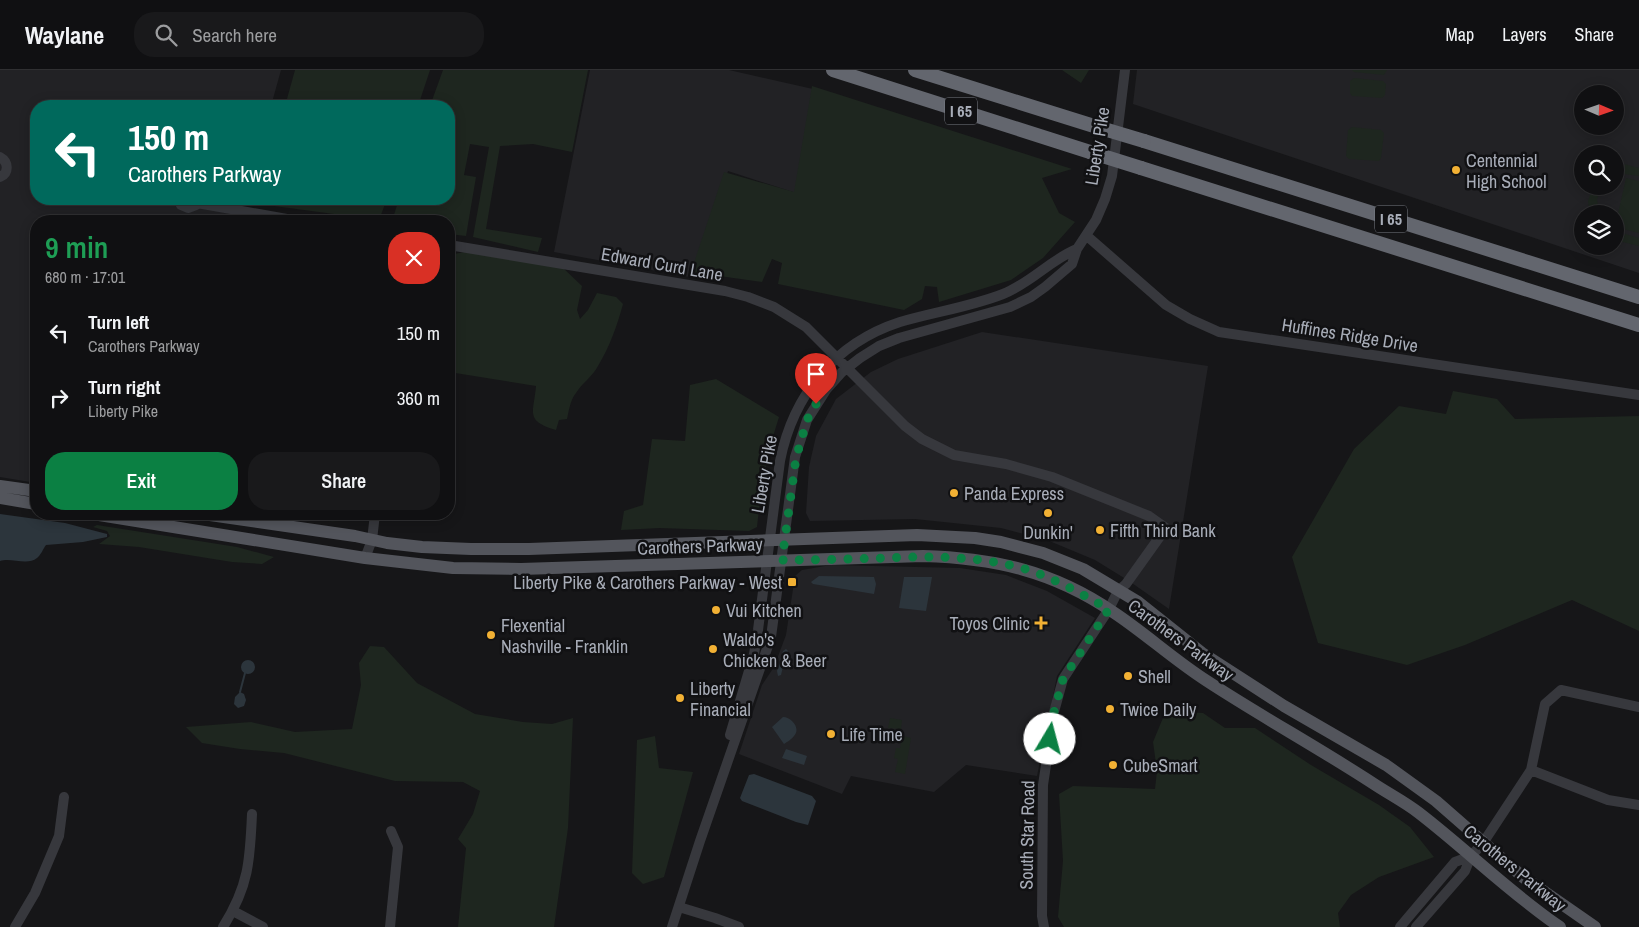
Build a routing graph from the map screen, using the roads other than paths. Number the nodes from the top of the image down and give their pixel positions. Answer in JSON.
{"nodes":[{"id":1,"x":833,"y":70,"type":"edge"},
{"id":2,"x":916,"y":70,"type":"edge"},
{"id":3,"x":1125,"y":70,"type":"edge"},
{"id":4,"x":0,"y":157,"type":"edge"},
{"id":5,"x":0,"y":178,"type":"edge"},
{"id":6,"x":181,"y":205,"type":"edge"},
{"id":7,"x":195,"y":205,"type":"edge"},
{"id":8,"x":218,"y":205,"type":"edge"},
{"id":9,"x":268,"y":215,"type":"edge"},
{"id":10,"x":1087,"y":236,"type":"junction"},
{"id":11,"x":455,"y":246,"type":"edge"},
{"id":12,"x":1077,"y":249,"type":"junction"},
{"id":13,"x":1605,"y":287,"type":"junction"},
{"id":14,"x":1639,"y":289,"type":"edge"},
{"id":15,"x":1639,"y":297,"type":"edge"},
{"id":16,"x":937,"y":313,"type":"junction"},
{"id":17,"x":1636,"y":325,"type":"edge"},
{"id":18,"x":940,"y":327,"type":"junction"},
{"id":19,"x":836,"y":358,"type":"junction"},
{"id":20,"x":846,"y":369,"type":"junction"},
{"id":21,"x":1639,"y":395,"type":"edge"},
{"id":22,"x":0,"y":486,"type":"edge"},
{"id":23,"x":30,"y":490,"type":"edge"},
{"id":24,"x":0,"y":498,"type":"edge"},
{"id":25,"x":30,"y":503,"type":"edge"},
{"id":26,"x":130,"y":520,"type":"edge"},
{"id":27,"x":242,"y":520,"type":"edge"},
{"id":28,"x":374,"y":520,"type":"edge"},
{"id":29,"x":1166,"y":528,"type":"joint"},
{"id":30,"x":372,"y":540,"type":"junction"},
{"id":31,"x":770,"y":540,"type":"junction"},
{"id":32,"x":785,"y":540,"type":"junction"},
{"id":33,"x":369,"y":559,"type":"junction"},
{"id":34,"x":782,"y":560,"type":"junction"},
{"id":35,"x":767,"y":561,"type":"junction"},
{"id":36,"x":1118,"y":590,"type":"junction"},
{"id":37,"x":1109,"y":609,"type":"junction"},
{"id":38,"x":1639,"y":707,"type":"edge"},
{"id":39,"x":1531,"y":770,"type":"junction"},
{"id":40,"x":64,"y":797,"type":"dead end"},
{"id":41,"x":1639,"y":804,"type":"edge"},
{"id":42,"x":252,"y":814,"type":"dead end"},
{"id":43,"x":391,"y":831,"type":"dead end"},
{"id":44,"x":700,"y":841,"type":"junction"},
{"id":45,"x":1483,"y":843,"type":"junction"},
{"id":46,"x":1472,"y":856,"type":"junction"},
{"id":47,"x":679,"y":907,"type":"junction"},
{"id":48,"x":233,"y":911,"type":"junction"},
{"id":49,"x":15,"y":927,"type":"edge"},
{"id":50,"x":223,"y":927,"type":"edge"},
{"id":51,"x":263,"y":927,"type":"edge"},
{"id":52,"x":390,"y":927,"type":"edge"},
{"id":53,"x":672,"y":927,"type":"edge"},
{"id":54,"x":738,"y":927,"type":"edge"},
{"id":55,"x":1044,"y":927,"type":"edge"},
{"id":56,"x":1400,"y":927,"type":"edge"},
{"id":57,"x":1416,"y":927,"type":"edge"},
{"id":58,"x":1560,"y":927,"type":"edge"},
{"id":59,"x":1595,"y":927,"type":"edge"}],
"edges":[{"from":1,"to":17,"type":"highway","name":"I 65","number":"I 65","bridge":true},
{"from":2,"to":13,"type":"highway","number":"I 65","bridge":true},
{"from":3,"to":10,"type":"street","name":"Liberty Pike"},
{"from":4,"to":5,"type":"street"},
{"from":6,"to":7,"type":"street"},
{"from":8,"to":9,"type":"street"},
{"from":10,"to":12,"type":"street","name":"Liberty Pike"},
{"from":10,"to":21,"type":"street","name":"Huffines Ridge Drive"},
{"from":11,"to":19,"type":"street","name":"Edward Curd Lane"},
{"from":12,"to":16,"type":"street","name":"Liberty Pike"},
{"from":12,"to":18,"type":"street","name":"Liberty Pike"},
{"from":13,"to":14,"type":"highway"},
{"from":13,"to":15,"type":"highway","number":"I 65"},
{"from":16,"to":18,"type":"street"},
{"from":16,"to":19,"type":"street","name":"Liberty Pike"},
{"from":18,"to":20,"type":"street","name":"Liberty Pike"},
{"from":19,"to":20,"type":"street","name":"Edward Curd Lane"},
{"from":19,"to":31,"type":"street","name":"Liberty Pike"},
{"from":20,"to":29,"type":"street","name":"Edward Curd Lane"},
{"from":20,"to":32,"type":"street","name":"Liberty Pike"},
{"from":22,"to":23,"type":"main road"},
{"from":24,"to":25,"type":"main road"},
{"from":26,"to":33,"type":"main road","name":"Carothers Parkway"},
{"from":27,"to":30,"type":"main road","name":"Carothers Parkway"},
{"from":28,"to":30,"type":"street"},
{"from":29,"to":36,"type":"street","name":"South Star Road"},
{"from":30,"to":31,"type":"main road","name":"Carothers Parkway"},
{"from":30,"to":33,"type":"street"},
{"from":31,"to":32,"type":"main road","name":"Carothers Parkway"},
{"from":31,"to":35,"type":"street","name":"Liberty Pike"},
{"from":32,"to":34,"type":"street","name":"Liberty Pike"},
{"from":32,"to":36,"type":"main road","name":"Carothers Parkway"},
{"from":33,"to":35,"type":"main road","name":"Carothers Parkway"},
{"from":34,"to":35,"type":"main road","name":"Carothers Parkway"},
{"from":34,"to":37,"type":"main road","name":"Carothers Parkway"},
{"from":34,"to":44,"type":"street","name":"Liberty Pike"},
{"from":35,"to":44,"type":"street","name":"Liberty Pike"},
{"from":36,"to":37,"type":"street","name":"South Star Road"},
{"from":36,"to":45,"type":"main road","name":"Carothers Parkway"},
{"from":37,"to":46,"type":"main road","name":"Carothers Parkway"},
{"from":37,"to":55,"type":"street","name":"South Star Road"},
{"from":38,"to":39,"type":"street"},
{"from":39,"to":41,"type":"street"},
{"from":39,"to":45,"type":"street"},
{"from":40,"to":49,"type":"street"},
{"from":42,"to":48,"type":"street"},
{"from":43,"to":52,"type":"street"},
{"from":44,"to":47,"type":"street","name":"Liberty Pike"},
{"from":45,"to":46,"type":"street"},
{"from":45,"to":59,"type":"main road","name":"Carothers Parkway"},
{"from":46,"to":56,"type":"street"},
{"from":46,"to":57,"type":"street"},
{"from":46,"to":58,"type":"main road","name":"Carothers Parkway"},
{"from":47,"to":53,"type":"street","name":"Liberty Pike"},
{"from":47,"to":54,"type":"street"},
{"from":48,"to":50,"type":"street"},
{"from":48,"to":51,"type":"street"}]}
